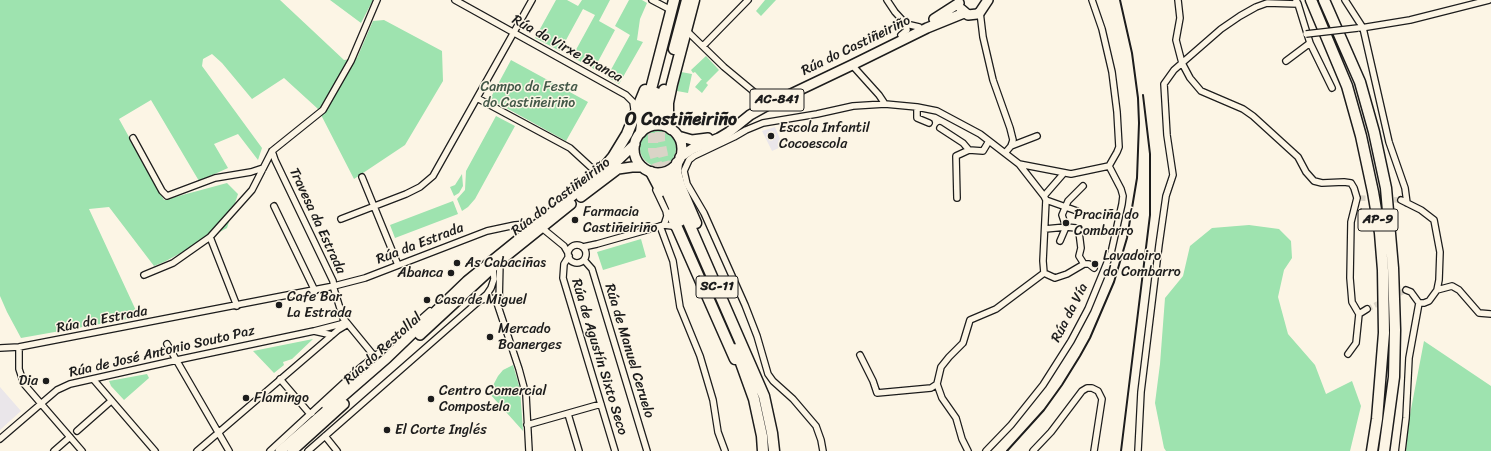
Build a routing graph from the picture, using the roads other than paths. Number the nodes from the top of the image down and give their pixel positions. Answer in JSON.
{"nodes":[{"id":1,"x":377,"y":0,"type":"edge"},
{"id":2,"x":455,"y":0,"type":"edge"},
{"id":3,"x":532,"y":0,"type":"edge"},
{"id":4,"x":652,"y":0,"type":"edge"},
{"id":5,"x":674,"y":0,"type":"edge"},
{"id":6,"x":680,"y":0,"type":"edge"},
{"id":7,"x":687,"y":0,"type":"edge"},
{"id":8,"x":694,"y":0,"type":"edge"},
{"id":9,"x":748,"y":0,"type":"edge"},
{"id":10,"x":887,"y":0,"type":"edge"},
{"id":11,"x":1092,"y":0,"type":"edge"},
{"id":12,"x":1178,"y":0,"type":"edge"},
{"id":13,"x":1310,"y":0,"type":"edge"},
{"id":14,"x":1324,"y":0,"type":"edge"},
{"id":15,"x":1345,"y":0,"type":"edge"},
{"id":16,"x":1489,"y":0,"type":"edge"},
{"id":17,"x":960,"y":2,"type":"edge"},
{"id":18,"x":1297,"y":2,"type":"edge"},
{"id":19,"x":466,"y":3,"type":"edge"},
{"id":20,"x":984,"y":4,"type":"edge"},
{"id":21,"x":671,"y":10,"type":"junction"},
{"id":22,"x":967,"y":14,"type":"junction"},
{"id":23,"x":906,"y":24,"type":"junction"},
{"id":24,"x":981,"y":25,"type":"junction"},
{"id":25,"x":919,"y":27,"type":"junction"},
{"id":26,"x":1361,"y":28,"type":"junction"},
{"id":27,"x":686,"y":30,"type":"junction"},
{"id":28,"x":514,"y":33,"type":"junction"},
{"id":29,"x":1306,"y":34,"type":"junction"},
{"id":30,"x":901,"y":35,"type":"junction"},
{"id":31,"x":1310,"y":43,"type":"junction"},
{"id":32,"x":703,"y":46,"type":"junction"},
{"id":33,"x":878,"y":46,"type":"junction"},
{"id":34,"x":659,"y":57,"type":"junction"},
{"id":35,"x":1286,"y":61,"type":"dead end"},
{"id":36,"x":856,"y":62,"type":"junction"},
{"id":37,"x":1182,"y":63,"type":"junction"},
{"id":38,"x":839,"y":66,"type":"junction"},
{"id":39,"x":1332,"y":88,"type":"dead end"},
{"id":40,"x":645,"y":91,"type":"junction"},
{"id":41,"x":626,"y":95,"type":"junction"},
{"id":42,"x":477,"y":98,"type":"junction"},
{"id":43,"x":765,"y":101,"type":"junction"},
{"id":44,"x":885,"y":104,"type":"junction"},
{"id":45,"x":917,"y":107,"type":"junction"},
{"id":46,"x":929,"y":123,"type":"dead end"},
{"id":47,"x":940,"y":128,"type":"dead end"},
{"id":48,"x":641,"y":132,"type":"junction"},
{"id":49,"x":675,"y":132,"type":"junction"},
{"id":50,"x":1037,"y":136,"type":"dead end"},
{"id":51,"x":133,"y":138,"type":"dead end"},
{"id":52,"x":989,"y":141,"type":"junction"},
{"id":53,"x":635,"y":144,"type":"junction"},
{"id":54,"x":619,"y":146,"type":"junction"},
{"id":55,"x":1011,"y":146,"type":"junction"},
{"id":56,"x":969,"y":150,"type":"junction"},
{"id":57,"x":272,"y":151,"type":"junction"},
{"id":58,"x":1006,"y":154,"type":"junction"},
{"id":59,"x":678,"y":160,"type":"junction"},
{"id":60,"x":1019,"y":164,"type":"junction"},
{"id":61,"x":1109,"y":166,"type":"junction"},
{"id":62,"x":263,"y":168,"type":"junction"},
{"id":63,"x":646,"y":169,"type":"junction"},
{"id":64,"x":1064,"y":173,"type":"junction"},
{"id":65,"x":597,"y":176,"type":"junction"},
{"id":66,"x":362,"y":177,"type":"dead end"},
{"id":67,"x":1083,"y":186,"type":"dead end"},
{"id":68,"x":957,"y":198,"type":"dead end"},
{"id":69,"x":1045,"y":198,"type":"junction"},
{"id":70,"x":274,"y":206,"type":"dead end"},
{"id":71,"x":374,"y":206,"type":"junction"},
{"id":72,"x":1066,"y":207,"type":"junction"},
{"id":73,"x":1077,"y":211,"type":"dead end"},
{"id":74,"x":341,"y":219,"type":"dead end"},
{"id":75,"x":662,"y":226,"type":"junction"},
{"id":76,"x":538,"y":227,"type":"junction"},
{"id":77,"x":1066,"y":227,"type":"junction"},
{"id":78,"x":678,"y":229,"type":"junction"},
{"id":79,"x":1045,"y":229,"type":"junction"},
{"id":80,"x":210,"y":237,"type":"junction"},
{"id":81,"x":1060,"y":241,"type":"dead end"},
{"id":82,"x":597,"y":244,"type":"junction"},
{"id":83,"x":564,"y":246,"type":"junction"},
{"id":84,"x":571,"y":246,"type":"junction"},
{"id":85,"x":584,"y":247,"type":"junction"},
{"id":86,"x":568,"y":254,"type":"junction"},
{"id":87,"x":586,"y":254,"type":"junction"},
{"id":88,"x":584,"y":260,"type":"junction"},
{"id":89,"x":574,"y":262,"type":"junction"},
{"id":90,"x":497,"y":264,"type":"junction"},
{"id":91,"x":1084,"y":264,"type":"junction"},
{"id":92,"x":398,"y":265,"type":"junction"},
{"id":93,"x":1094,"y":268,"type":"dead end"},
{"id":94,"x":563,"y":270,"type":"junction"},
{"id":95,"x":1044,"y":273,"type":"junction"},
{"id":96,"x":144,"y":275,"type":"dead end"},
{"id":97,"x":467,"y":281,"type":"junction"},
{"id":98,"x":334,"y":286,"type":"junction"},
{"id":99,"x":315,"y":290,"type":"junction"},
{"id":100,"x":1406,"y":290,"type":"dead end"},
{"id":101,"x":1438,"y":290,"type":"junction"},
{"id":102,"x":481,"y":300,"type":"junction"},
{"id":103,"x":1419,"y":303,"type":"junction"},
{"id":104,"x":237,"y":306,"type":"junction"},
{"id":105,"x":1367,"y":309,"type":"tunnel mouth"},
{"id":106,"x":1359,"y":314,"type":"junction"},
{"id":107,"x":1491,"y":314,"type":"edge"},
{"id":108,"x":503,"y":321,"type":"junction"},
{"id":109,"x":347,"y":322,"type":"junction"},
{"id":110,"x":314,"y":331,"type":"junction"},
{"id":111,"x":320,"y":333,"type":"junction"},
{"id":112,"x":332,"y":335,"type":"junction"},
{"id":113,"x":167,"y":344,"type":"dead end"},
{"id":114,"x":321,"y":345,"type":"junction"},
{"id":115,"x":19,"y":347,"type":"junction"},
{"id":116,"x":0,"y":348,"type":"edge"},
{"id":117,"x":1348,"y":354,"type":"dead end"},
{"id":118,"x":860,"y":355,"type":"dead end"},
{"id":119,"x":375,"y":357,"type":"junction"},
{"id":120,"x":177,"y":360,"type":"junction"},
{"id":121,"x":358,"y":375,"type":"dead end"},
{"id":122,"x":92,"y":379,"type":"junction"},
{"id":123,"x":280,"y":379,"type":"junction"},
{"id":124,"x":937,"y":384,"type":"junction"},
{"id":125,"x":749,"y":386,"type":"junction"},
{"id":126,"x":764,"y":396,"type":"junction"},
{"id":127,"x":111,"y":401,"type":"junction"},
{"id":128,"x":40,"y":404,"type":"junction"},
{"id":129,"x":601,"y":404,"type":"junction"},
{"id":130,"x":333,"y":406,"type":"junction"},
{"id":131,"x":322,"y":409,"type":"junction"},
{"id":132,"x":568,"y":414,"type":"junction"},
{"id":133,"x":310,"y":420,"type":"junction"},
{"id":134,"x":527,"y":425,"type":"junction"},
{"id":135,"x":296,"y":427,"type":"junction"},
{"id":136,"x":76,"y":431,"type":"dead end"},
{"id":137,"x":218,"y":433,"type":"junction"},
{"id":138,"x":324,"y":436,"type":"junction"},
{"id":139,"x":70,"y":437,"type":"junction"},
{"id":140,"x":0,"y":439,"type":"edge"},
{"id":141,"x":291,"y":441,"type":"junction"},
{"id":142,"x":54,"y":451,"type":"edge"},
{"id":143,"x":82,"y":451,"type":"edge"},
{"id":144,"x":155,"y":451,"type":"edge"},
{"id":145,"x":197,"y":451,"type":"edge"},
{"id":146,"x":228,"y":451,"type":"edge"},
{"id":147,"x":270,"y":451,"type":"edge"},
{"id":148,"x":280,"y":451,"type":"edge"},
{"id":149,"x":292,"y":451,"type":"edge"},
{"id":150,"x":308,"y":451,"type":"edge"},
{"id":151,"x":337,"y":451,"type":"edge"},
{"id":152,"x":529,"y":451,"type":"edge"},
{"id":153,"x":579,"y":451,"type":"edge"},
{"id":154,"x":615,"y":451,"type":"edge"},
{"id":155,"x":647,"y":451,"type":"edge"},
{"id":156,"x":726,"y":451,"type":"edge"},
{"id":157,"x":763,"y":451,"type":"edge"},
{"id":158,"x":774,"y":451,"type":"edge"},
{"id":159,"x":823,"y":451,"type":"edge"},
{"id":160,"x":968,"y":451,"type":"edge"},
{"id":161,"x":986,"y":451,"type":"edge"},
{"id":162,"x":1033,"y":451,"type":"edge"},
{"id":163,"x":1094,"y":451,"type":"edge"},
{"id":164,"x":1138,"y":451,"type":"edge"},
{"id":165,"x":1372,"y":451,"type":"edge"},
{"id":166,"x":1384,"y":451,"type":"edge"},
{"id":167,"x":1402,"y":451,"type":"edge"}],
"edges":[{"from":1,"to":57,"type":"street"},
{"from":2,"to":19,"type":"street","name":"Rúa da Virxe Branca"},
{"from":3,"to":28,"type":"street"},
{"from":4,"to":21,"type":"street"},
{"from":5,"to":21,"type":"highway"},
{"from":6,"to":7,"type":"highway"},
{"from":8,"to":27,"type":"highway"},
{"from":9,"to":32,"type":"street"},
{"from":10,"to":23,"type":"street"},
{"from":11,"to":61,"type":"street"},
{"from":12,"to":37,"type":"street"},
{"from":13,"to":165,"type":"highway","number":"AP-9"},
{"from":14,"to":166,"type":"highway","number":"AP-9"},
{"from":15,"to":26,"type":"street"},
{"from":16,"to":26,"type":"street"},
{"from":17,"to":22,"type":"main road","name":"Rúa do Castiñeiriño","number":"AC-841"},
{"from":17,"to":25,"type":"main road","name":"Rúa do Castiñeiriño","number":"AC-841"},
{"from":18,"to":29,"type":"street"},
{"from":18,"to":37,"type":"street"},
{"from":19,"to":28,"type":"street","name":"Rúa da Virxe Branca"},
{"from":20,"to":22,"type":"main road","name":"Rúa do Castiñeiriño","number":"AC-841"},
{"from":20,"to":24,"type":"street"},
{"from":21,"to":34,"type":"highway"},
{"from":22,"to":24,"type":"street"},
{"from":22,"to":36,"type":"main road","name":"Rúa do Castiñeiriño","number":"AC-841"},
{"from":23,"to":25,"type":"street"},
{"from":23,"to":30,"type":"street"},
{"from":24,"to":55,"type":"street"},
{"from":25,"to":30,"type":"main road","name":"Rúa do Castiñeiriño","number":"AC-841"},
{"from":26,"to":29,"type":"street","bridge":true},
{"from":26,"to":101,"type":"street"},
{"from":27,"to":32,"type":"street"},
{"from":27,"to":49,"type":"highway"},
{"from":28,"to":41,"type":"street","name":"Rúa da Virxe Branca"},
{"from":28,"to":42,"type":"street"},
{"from":29,"to":31,"type":"street"},
{"from":30,"to":33,"type":"main road","name":"Rúa do Castiñeiriño","number":"AC-841"},
{"from":31,"to":35,"type":"street"},
{"from":31,"to":39,"type":"street"},
{"from":32,"to":43,"type":"street"},
{"from":33,"to":36,"type":"main road"},
{"from":33,"to":38,"type":"main road","name":"Rúa do Castiñeiriño","number":"AC-841"},
{"from":34,"to":40,"type":"highway"},
{"from":34,"to":48,"type":"highway"},
{"from":36,"to":38,"type":"main road"},
{"from":36,"to":44,"type":"street"},
{"from":36,"to":59,"type":"main road","name":"Rúa do Castiñeiriño","number":"AC-841"},
{"from":37,"to":106,"type":"street"},
{"from":37,"to":164,"type":"street"},
{"from":38,"to":43,"type":"main road","name":"Rúa do Castiñeiriño","number":"AC-841"},
{"from":40,"to":41,"type":"street","name":"Rúa da Virxe Branca"},
{"from":40,"to":54,"type":"highway"},
{"from":41,"to":54,"type":"street","name":"Rúa da Virxe Branca"},
{"from":42,"to":65,"type":"street"},
{"from":42,"to":71,"type":"street"},
{"from":43,"to":49,"type":"main road","name":"Rúa do Castiñeiriño","number":"AC-841"},
{"from":44,"to":45,"type":"street"},
{"from":44,"to":159,"type":"street"},
{"from":45,"to":46,"type":"street"},
{"from":45,"to":52,"type":"street"},
{"from":47,"to":56,"type":"street"},
{"from":48,"to":49,"type":"main road","name":"Rúa do Castiñeiriño"},
{"from":48,"to":53,"type":"main road","name":"Rúa do Castiñeiriño"},
{"from":49,"to":59,"type":"main road"},
{"from":50,"to":55,"type":"street"},
{"from":51,"to":62,"type":"street"},
{"from":52,"to":56,"type":"street"},
{"from":52,"to":58,"type":"street"},
{"from":53,"to":63,"type":"main road"},
{"from":53,"to":65,"type":"main road","name":"Rúa do Castiñeiriño"},
{"from":54,"to":65,"type":"highway"},
{"from":55,"to":58,"type":"street"},
{"from":56,"to":68,"type":"street"},
{"from":57,"to":62,"type":"street","name":"Travesa da Estrada"},
{"from":57,"to":98,"type":"street","name":"Travesa da Estrada"},
{"from":58,"to":60,"type":"street"},
{"from":59,"to":63,"type":"main road","name":"Rúa do Castiñeiriño"},
{"from":59,"to":126,"type":"highway"},
{"from":60,"to":64,"type":"street"},
{"from":60,"to":69,"type":"street"},
{"from":61,"to":64,"type":"street"},
{"from":61,"to":161,"type":"street","name":"Rúa da Vía"},
{"from":62,"to":80,"type":"street","name":"Travesa da Estrada"},
{"from":63,"to":75,"type":"street"},
{"from":63,"to":76,"type":"main road","name":"Rúa do Castiñeiriño"},
{"from":63,"to":78,"type":"highway"},
{"from":64,"to":69,"type":"street"},
{"from":65,"to":76,"type":"main road","name":"Rúa do Castiñeiriño"},
{"from":66,"to":71,"type":"street"},
{"from":67,"to":72,"type":"street"},
{"from":69,"to":72,"type":"street"},
{"from":69,"to":79,"type":"street"},
{"from":70,"to":99,"type":"street"},
{"from":71,"to":74,"type":"street"},
{"from":71,"to":92,"type":"street"},
{"from":72,"to":73,"type":"street"},
{"from":72,"to":77,"type":"street"},
{"from":75,"to":78,"type":"street"},
{"from":75,"to":82,"type":"street"},
{"from":75,"to":156,"type":"street"},
{"from":76,"to":83,"type":"street"},
{"from":76,"to":90,"type":"main road","name":"Rúa do Castiñeiriño"},
{"from":76,"to":92,"type":"street","name":"Rúa da Estrada"},
{"from":76,"to":97,"type":"main road","name":"Rúa do Restollal"},
{"from":77,"to":79,"type":"street"},
{"from":77,"to":81,"type":"street"},
{"from":77,"to":91,"type":"street"},
{"from":78,"to":125,"type":"highway"},
{"from":79,"to":95,"type":"street"},
{"from":80,"to":96,"type":"street"},
{"from":80,"to":104,"type":"street"},
{"from":82,"to":85,"type":"street"},
{"from":82,"to":87,"type":"street"},
{"from":83,"to":84,"type":"street"},
{"from":83,"to":86,"type":"street"},
{"from":84,"to":85,"type":"street"},
{"from":84,"to":86,"type":"street"},
{"from":85,"to":87,"type":"street"},
{"from":86,"to":89,"type":"street"},
{"from":86,"to":94,"type":"street","name":"Rúa de Agustín Sixto Seco"},
{"from":87,"to":88,"type":"street"},
{"from":88,"to":89,"type":"street"},
{"from":88,"to":155,"type":"street","name":"Rúa de Manuel Ceruelo"},
{"from":89,"to":94,"type":"street","name":"Rúa de Agustín Sixto Seco"},
{"from":90,"to":102,"type":"street","name":"Rúa do Restollal"},
{"from":90,"to":108,"type":"street"},
{"from":90,"to":149,"type":"main road","name":"Rúa do Restollal"},
{"from":91,"to":93,"type":"street"},
{"from":91,"to":95,"type":"street"},
{"from":92,"to":98,"type":"street","name":"Rúa da Estrada"},
{"from":94,"to":129,"type":"street","name":"Rúa de Agustín Sixto Seco"},
{"from":95,"to":124,"type":"street"},
{"from":97,"to":119,"type":"street","name":"Rúa do Restollal"},
{"from":97,"to":130,"type":"main road","name":"Rúa do Restollal"},
{"from":98,"to":99,"type":"street","name":"Rúa da Estrada"},
{"from":98,"to":109,"type":"street","name":"Travesa da Estrada"},
{"from":99,"to":104,"type":"street","name":"Rúa da Estrada"},
{"from":100,"to":103,"type":"street"},
{"from":101,"to":103,"type":"street"},
{"from":101,"to":107,"type":"street"},
{"from":102,"to":108,"type":"street"},
{"from":102,"to":138,"type":"street","name":"Rúa do Restollal"},
{"from":103,"to":167,"type":"street"},
{"from":104,"to":115,"type":"street","name":"Rúa da Estrada"},
{"from":105,"to":106,"type":"street"},
{"from":106,"to":117,"type":"street"},
{"from":108,"to":134,"type":"street"},
{"from":109,"to":110,"type":"street","name":"Rúa de José Antonio Souto Paz"},
{"from":109,"to":112,"type":"street"},
{"from":109,"to":119,"type":"street","name":"Travesa da Estrada"},
{"from":110,"to":111,"type":"street"},
{"from":110,"to":120,"type":"street","name":"Rúa de José Antonio Souto Paz"},
{"from":111,"to":112,"type":"street"},
{"from":111,"to":114,"type":"street"},
{"from":112,"to":114,"type":"street"},
{"from":113,"to":120,"type":"street"},
{"from":114,"to":123,"type":"street"},
{"from":115,"to":116,"type":"street","name":"Rúa da Estrada"},
{"from":115,"to":128,"type":"street"},
{"from":118,"to":124,"type":"street"},
{"from":119,"to":133,"type":"street","name":"Rúa do Restollal"},
{"from":120,"to":122,"type":"street","name":"Rúa de José Antonio Souto Paz"},
{"from":120,"to":137,"type":"street"},
{"from":121,"to":131,"type":"street","name":"Rúa do Restollal"},
{"from":122,"to":127,"type":"street"},
{"from":122,"to":128,"type":"street","name":"Rúa de José Antonio Souto Paz"},
{"from":123,"to":133,"type":"street"},
{"from":123,"to":137,"type":"street"},
{"from":124,"to":160,"type":"street"},
{"from":125,"to":126,"type":"highway","number":"SC-11"},
{"from":125,"to":157,"type":"highway","number":"SC-11"},
{"from":126,"to":158,"type":"highway","number":"SC-11"},
{"from":127,"to":136,"type":"street"},
{"from":127,"to":144,"type":"street"},
{"from":128,"to":139,"type":"street"},
{"from":128,"to":140,"type":"street","name":"Rúa de José Antonio Souto Paz"},
{"from":129,"to":132,"type":"street"},
{"from":129,"to":154,"type":"street","name":"Rúa de Agustín Sixto Seco"},
{"from":130,"to":131,"type":"street","name":"Rúa do Restollal"},
{"from":130,"to":133,"type":"main road","name":"Rúa do Restollal"},
{"from":131,"to":133,"type":"street","name":"Rúa do Restollal"},
{"from":132,"to":134,"type":"street"},
{"from":132,"to":153,"type":"street"},
{"from":133,"to":135,"type":"street","name":"Rúa do Restollal"},
{"from":133,"to":135,"type":"street","name":"Rúa do Restollal"},
{"from":133,"to":141,"type":"main road","name":"Rúa do Restollal"},
{"from":134,"to":152,"type":"street"},
{"from":135,"to":141,"type":"street","name":"Rúa do Restollal"},
{"from":135,"to":147,"type":"street","name":"Rúa do Restollal"},
{"from":137,"to":145,"type":"street"},
{"from":137,"to":146,"type":"street"},
{"from":138,"to":150,"type":"street","name":"Rúa do Restollal"},
{"from":138,"to":151,"type":"street"},
{"from":139,"to":142,"type":"street"},
{"from":139,"to":143,"type":"street"},
{"from":141,"to":148,"type":"main road","name":"Rúa do Restollal"},
{"from":162,"to":163,"type":"street"}]}
